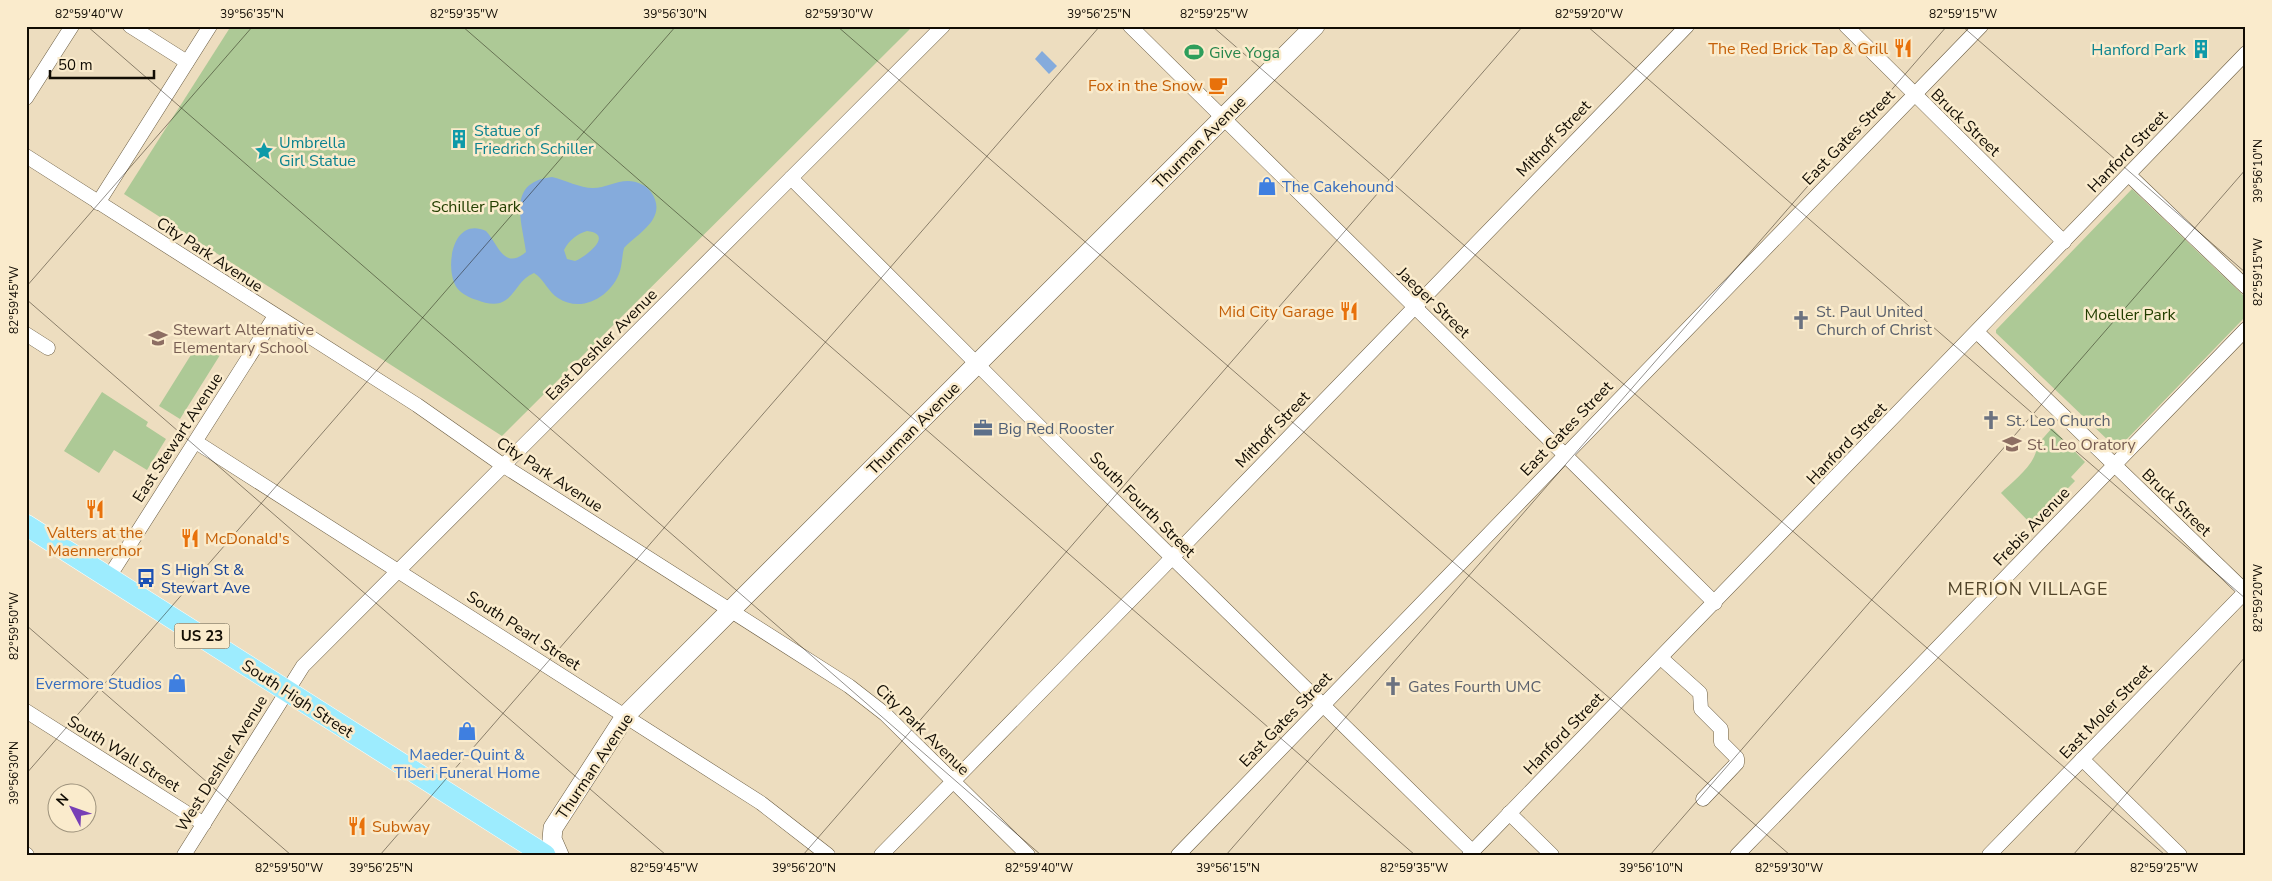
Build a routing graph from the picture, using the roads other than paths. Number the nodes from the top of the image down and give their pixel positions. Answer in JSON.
{"nodes":[{"id":1,"x":72,"y":26,"type":"edge"},
{"id":2,"x":130,"y":26,"type":"edge"},
{"id":3,"x":210,"y":26,"type":"edge"},
{"id":4,"x":943,"y":26,"type":"edge"},
{"id":5,"x":1130,"y":26,"type":"edge"},
{"id":6,"x":1315,"y":26,"type":"edge"},
{"id":7,"x":1687,"y":26,"type":"edge"},
{"id":8,"x":1846,"y":26,"type":"edge"},
{"id":9,"x":1981,"y":26,"type":"edge"},
{"id":10,"x":2246,"y":53,"type":"edge"},
{"id":11,"x":187,"y":62,"type":"junction"},
{"id":12,"x":1914,"y":95,"type":"junction"},
{"id":13,"x":26,"y":98,"type":"edge"},
{"id":14,"x":1223,"y":119,"type":"junction"},
{"id":15,"x":26,"y":156,"type":"edge"},
{"id":16,"x":2128,"y":175,"type":"junction"},
{"id":17,"x":791,"y":178,"type":"junction"},
{"id":18,"x":98,"y":202,"type":"junction"},
{"id":19,"x":2064,"y":242,"type":"junction"},
{"id":20,"x":2246,"y":288,"type":"edge"},
{"id":21,"x":1414,"y":307,"type":"junction"},
{"id":22,"x":275,"y":316,"type":"junction"},
{"id":23,"x":2246,"y":329,"type":"edge"},
{"id":24,"x":1977,"y":332,"type":"junction"},
{"id":25,"x":26,"y":334,"type":"edge"},
{"id":26,"x":48,"y":348,"type":"dead end"},
{"id":27,"x":977,"y":364,"type":"junction"},
{"id":28,"x":196,"y":442,"type":"junction"},
{"id":29,"x":1565,"y":454,"type":"junction"},
{"id":30,"x":2115,"y":465,"type":"junction"},
{"id":31,"x":504,"y":466,"type":"junction"},
{"id":32,"x":26,"y":525,"type":"edge"},
{"id":33,"x":1172,"y":558,"type":"junction"},
{"id":34,"x":398,"y":571,"type":"junction"},
{"id":35,"x":108,"y":577,"type":"junction"},
{"id":36,"x":2246,"y":592,"type":"edge"},
{"id":37,"x":1715,"y":603,"type":"junction"},
{"id":38,"x":731,"y":610,"type":"junction"},
{"id":39,"x":1661,"y":658,"type":"junction"},
{"id":40,"x":287,"y":690,"type":"junction"},
{"id":41,"x":1323,"y":705,"type":"junction"},
{"id":42,"x":26,"y":711,"type":"edge"},
{"id":43,"x":626,"y":715,"type":"junction"},
{"id":44,"x":2082,"y":759,"type":"junction"},
{"id":45,"x":953,"y":781,"type":"junction"},
{"id":46,"x":1703,"y":799,"type":"dead end"},
{"id":47,"x":1509,"y":813,"type":"junction"},
{"id":48,"x":204,"y":824,"type":"junction"},
{"id":49,"x":1471,"y":853,"type":"edge"},
{"id":50,"x":184,"y":855,"type":"edge"},
{"id":51,"x":545,"y":855,"type":"edge"},
{"id":52,"x":559,"y":855,"type":"edge"},
{"id":53,"x":828,"y":855,"type":"edge"},
{"id":54,"x":881,"y":855,"type":"edge"},
{"id":55,"x":1028,"y":855,"type":"edge"},
{"id":56,"x":1178,"y":855,"type":"edge"},
{"id":57,"x":1552,"y":855,"type":"edge"},
{"id":58,"x":1736,"y":855,"type":"edge"},
{"id":59,"x":1989,"y":855,"type":"edge"},
{"id":60,"x":2180,"y":855,"type":"edge"}],
"edges":[{"from":1,"to":13,"type":"street"},
{"from":2,"to":11,"type":"street"},
{"from":3,"to":11,"type":"street"},
{"from":4,"to":17,"type":"street","name":"East Deshler Avenue"},
{"from":5,"to":14,"type":"street","name":"Jaeger Street"},
{"from":6,"to":14,"type":"street","name":"Thurman Avenue"},
{"from":7,"to":21,"type":"street","name":"Mithoff Street"},
{"from":8,"to":12,"type":"street","name":"Bruck Street"},
{"from":9,"to":12,"type":"street","name":"East Gates Street"},
{"from":10,"to":16,"type":"street","name":"Hanford Street"},
{"from":11,"to":18,"type":"street"},
{"from":12,"to":19,"type":"street","name":"Bruck Street"},
{"from":12,"to":29,"type":"street","name":"East Gates Street"},
{"from":14,"to":21,"type":"street","name":"Jaeger Street"},
{"from":14,"to":27,"type":"street","name":"Thurman Avenue"},
{"from":15,"to":18,"type":"street","name":"City Park Avenue"},
{"from":16,"to":19,"type":"street","name":"Hanford Street"},
{"from":16,"to":20,"type":"street"},
{"from":17,"to":27,"type":"street","name":"South Fourth Street"},
{"from":17,"to":31,"type":"street","name":"East Deshler Avenue"},
{"from":18,"to":22,"type":"street","name":"City Park Avenue"},
{"from":19,"to":24,"type":"street","name":"Hanford Street"},
{"from":21,"to":29,"type":"street","name":"Jaeger Street"},
{"from":21,"to":33,"type":"street","name":"Mithoff Street"},
{"from":22,"to":28,"type":"street","name":"East Stewart Avenue"},
{"from":22,"to":31,"type":"street","name":"City Park Avenue"},
{"from":23,"to":30,"type":"street","name":"Frebis Avenue"},
{"from":24,"to":30,"type":"street","name":"Bruck Street"},
{"from":24,"to":37,"type":"street","name":"Hanford Street"},
{"from":25,"to":26,"type":"street"},
{"from":27,"to":33,"type":"street","name":"South Fourth Street"},
{"from":27,"to":38,"type":"street","name":"Thurman Avenue"},
{"from":28,"to":34,"type":"street","name":"South Pearl Street"},
{"from":28,"to":35,"type":"street","name":"East Stewart Avenue"},
{"from":29,"to":37,"type":"street","name":"Jaeger Street"},
{"from":29,"to":41,"type":"street","name":"East Gates Street"},
{"from":30,"to":36,"type":"street","name":"Bruck Street"},
{"from":30,"to":58,"type":"street","name":"Frebis Avenue"},
{"from":31,"to":34,"type":"street","name":"East Deshler Avenue"},
{"from":31,"to":38,"type":"street","name":"City Park Avenue"},
{"from":32,"to":35,"type":"main road","name":"South High Street","number":"US 23"},
{"from":33,"to":41,"type":"street","name":"South Fourth Street"},
{"from":33,"to":45,"type":"street","name":"Mithoff Street"},
{"from":34,"to":40,"type":"street","name":"East Deshler Avenue"},
{"from":34,"to":43,"type":"street","name":"South Pearl Street"},
{"from":35,"to":40,"type":"main road","name":"South High Street","number":"US 23"},
{"from":36,"to":44,"type":"street","name":"East Moler Street"},
{"from":37,"to":39,"type":"street","name":"Hanford Street"},
{"from":38,"to":43,"type":"street","name":"Thurman Avenue"},
{"from":38,"to":45,"type":"street","name":"City Park Avenue"},
{"from":39,"to":46,"type":"street"},
{"from":39,"to":47,"type":"street","name":"Hanford Street"},
{"from":40,"to":48,"type":"street","name":"West Deshler Avenue"},
{"from":40,"to":51,"type":"main road","name":"South High Street","number":"US 23"},
{"from":41,"to":49,"type":"street","name":"South Fourth Street"},
{"from":41,"to":56,"type":"street","name":"East Gates Street"},
{"from":42,"to":48,"type":"street","name":"South Wall Street"},
{"from":43,"to":52,"type":"street","name":"Thurman Avenue"},
{"from":43,"to":53,"type":"street","name":"South Pearl Street"},
{"from":44,"to":59,"type":"street","name":"East Moler Street"},
{"from":44,"to":60,"type":"street"},
{"from":45,"to":54,"type":"street","name":"Mithoff Street"},
{"from":45,"to":55,"type":"street","name":"City Park Avenue"},
{"from":47,"to":49,"type":"street","name":"Hanford Street"},
{"from":47,"to":57,"type":"street"},
{"from":48,"to":50,"type":"street","name":"West Deshler Avenue"}]}
